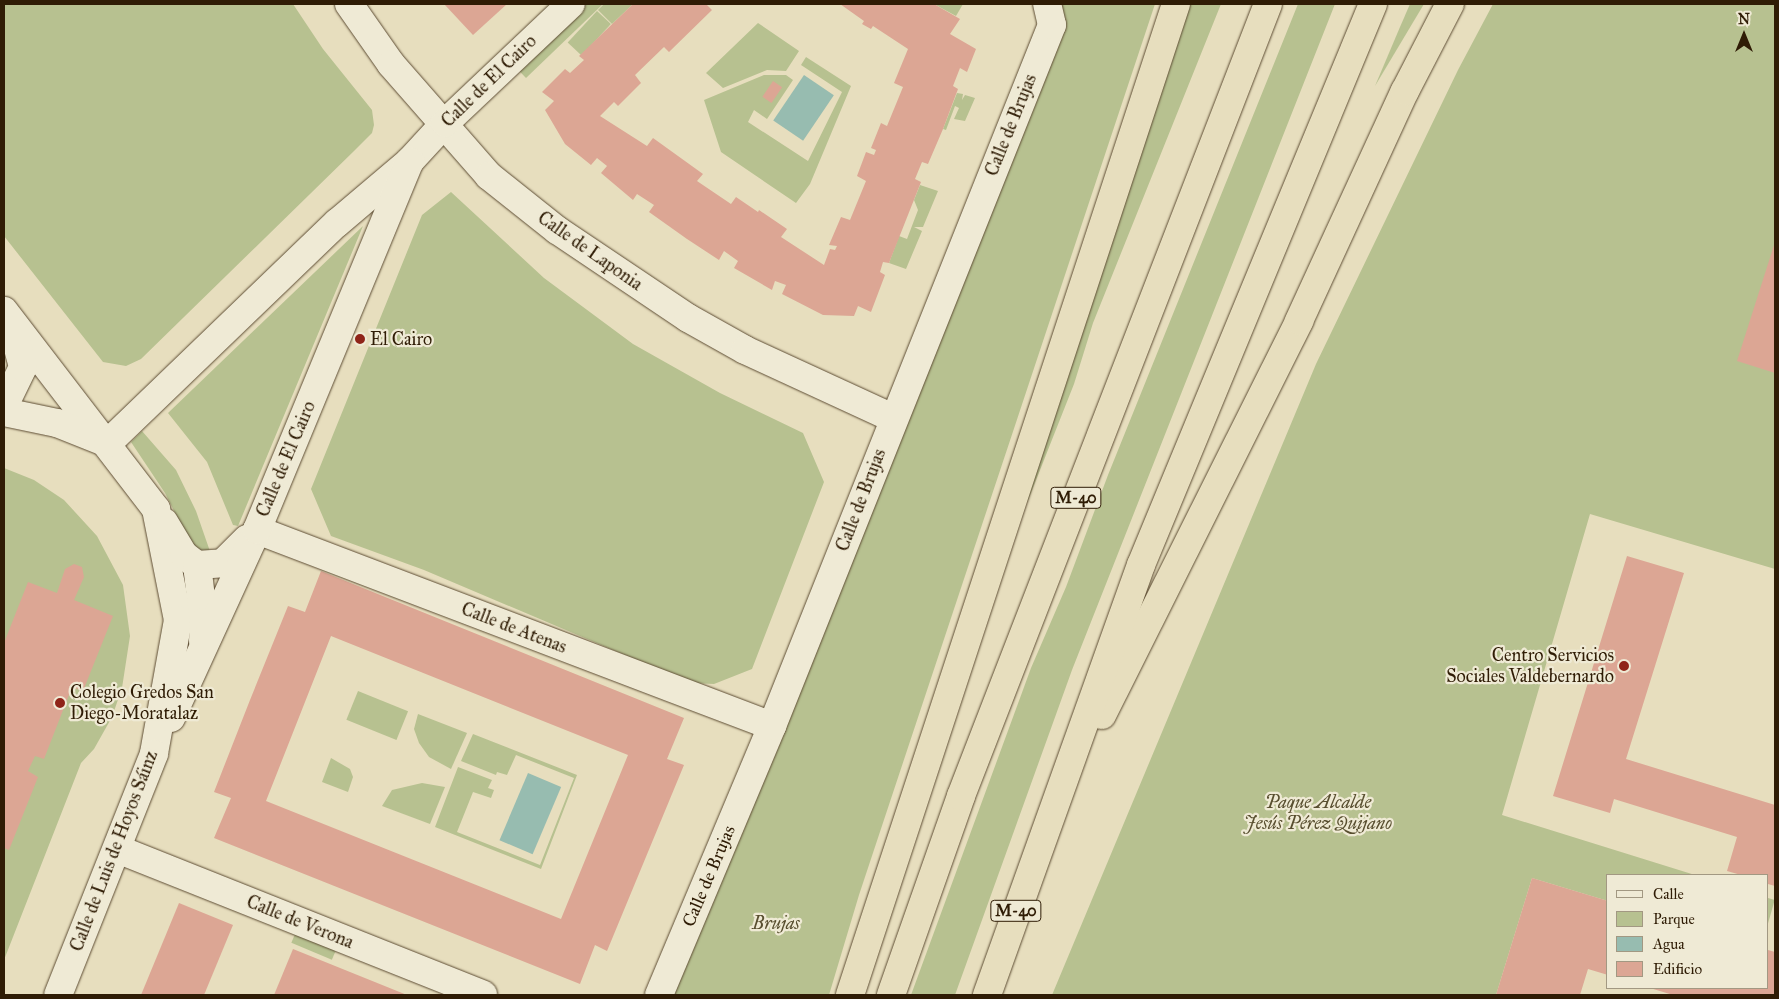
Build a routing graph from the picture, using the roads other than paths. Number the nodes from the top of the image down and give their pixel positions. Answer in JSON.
{"nodes":[{"id":1,"x":349,"y":4,"type":"edge"},
{"id":2,"x":570,"y":4,"type":"edge"},
{"id":3,"x":1047,"y":4,"type":"edge"},
{"id":4,"x":1176,"y":4,"type":"edge"},
{"id":5,"x":1268,"y":4,"type":"edge"},
{"id":6,"x":1373,"y":4,"type":"edge"},
{"id":7,"x":1450,"y":4,"type":"edge"},
{"id":8,"x":445,"y":123,"type":"junction"},
{"id":9,"x":410,"y":161,"type":"junction"},
{"id":10,"x":7,"y":315,"type":"edge"},
{"id":11,"x":4,"y":406,"type":"edge"},
{"id":12,"x":4,"y":412,"type":"edge"},
{"id":13,"x":893,"y":418,"type":"junction"},
{"id":14,"x":108,"y":443,"type":"junction"},
{"id":15,"x":156,"y":509,"type":"junction"},
{"id":16,"x":257,"y":530,"type":"junction"},
{"id":17,"x":197,"y":565,"type":"junction"},
{"id":18,"x":202,"y":648,"type":"junction"},
{"id":19,"x":772,"y":726,"type":"junction"},
{"id":20,"x":154,"y":754,"type":"junction"},
{"id":21,"x":1046,"y":826,"type":"junction"},
{"id":22,"x":117,"y":849,"type":"junction"},
{"id":23,"x":58,"y":995,"type":"edge"},
{"id":24,"x":483,"y":995,"type":"edge"},
{"id":25,"x":660,"y":995,"type":"edge"},
{"id":26,"x":850,"y":995,"type":"edge"},
{"id":27,"x":891,"y":995,"type":"edge"},
{"id":28,"x":987,"y":995,"type":"edge"}],
"edges":[{"from":1,"to":8,"type":"street","name":"Calle de Laponia"},
{"from":2,"to":8,"type":"street","name":"Calle de El Cairo"},
{"from":3,"to":13,"type":"street","name":"Calle de Brujas"},
{"from":4,"to":26,"type":"highway"},
{"from":5,"to":27,"type":"highway","number":"M-40"},
{"from":6,"to":21,"type":"highway","number":"M-40"},
{"from":7,"to":21,"type":"highway"},
{"from":8,"to":9,"type":"street","name":"Calle de El Cairo"},
{"from":8,"to":13,"type":"street","name":"Calle de Laponia"},
{"from":9,"to":14,"type":"street","name":"Calle de El Cairo"},
{"from":9,"to":16,"type":"street","name":"Calle de El Cairo"},
{"from":10,"to":11,"type":"street"},
{"from":10,"to":14,"type":"street","name":"Calle de Luis de Hoyos Sáinz"},
{"from":12,"to":14,"type":"street"},
{"from":13,"to":19,"type":"street","name":"Calle de Brujas"},
{"from":14,"to":15,"type":"street","name":"Calle de Luis de Hoyos Sáinz"},
{"from":15,"to":17,"type":"street"},
{"from":15,"to":20,"type":"street","name":"Calle de Luis de Hoyos Sáinz"},
{"from":16,"to":17,"type":"street"},
{"from":16,"to":18,"type":"street","name":"Calle de El Cairo"},
{"from":16,"to":19,"type":"street","name":"Calle de Atenas"},
{"from":17,"to":18,"type":"street"},
{"from":18,"to":20,"type":"street","name":"Calle de El Cairo"},
{"from":19,"to":25,"type":"street","name":"Calle de Brujas"},
{"from":20,"to":22,"type":"street","name":"Calle de Luis de Hoyos Sáinz"},
{"from":21,"to":28,"type":"highway","number":"M-40"},
{"from":22,"to":23,"type":"street","name":"Calle de Luis de Hoyos Sáinz"},
{"from":22,"to":24,"type":"street","name":"Calle de Verona"}]}
